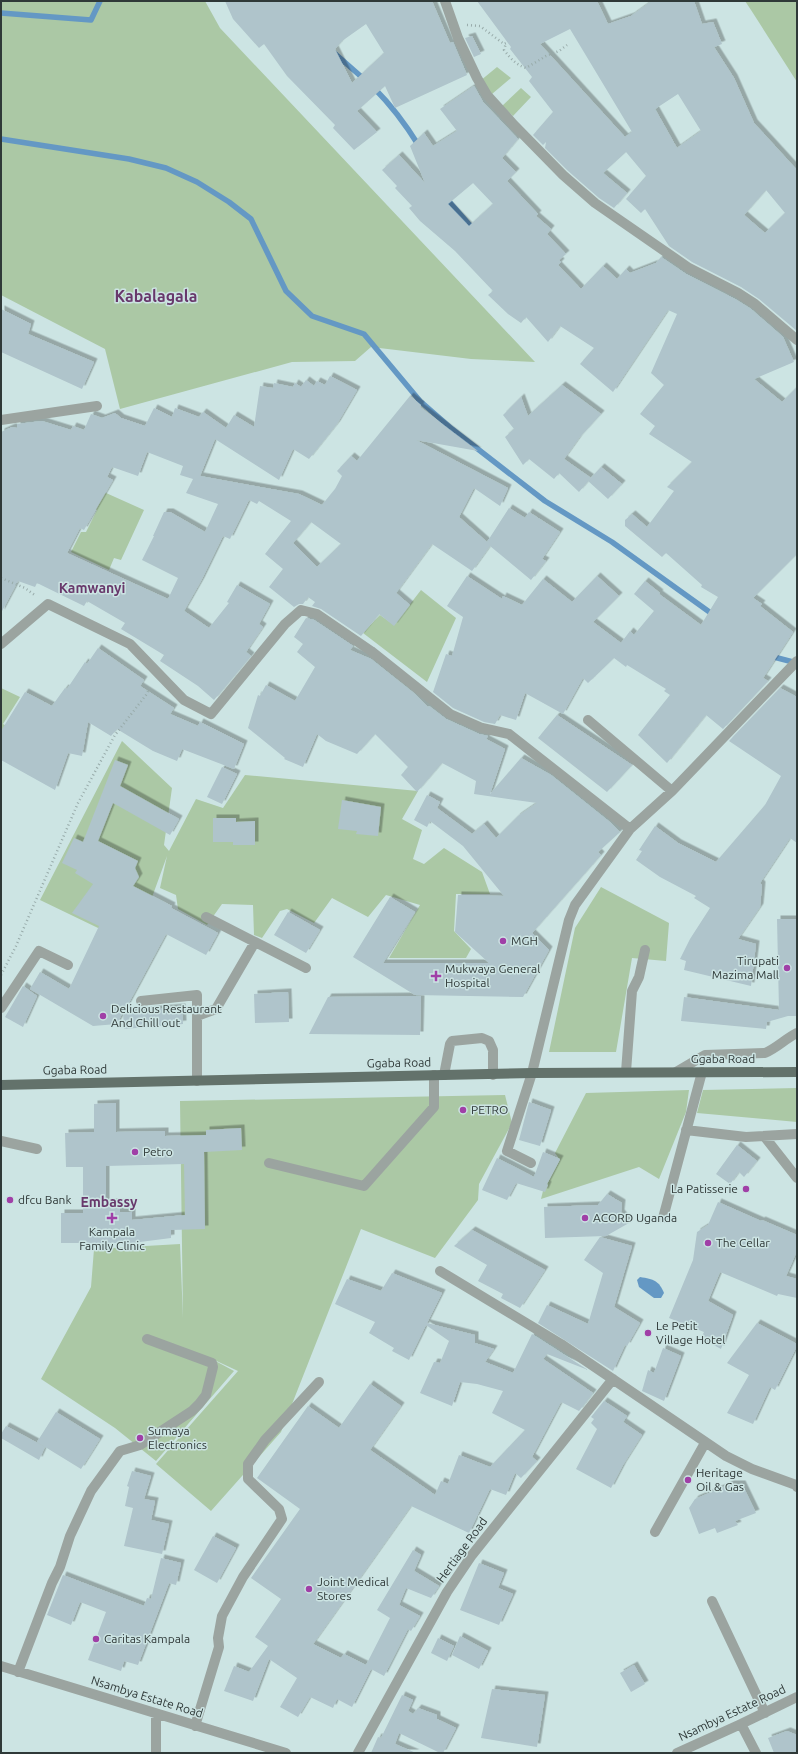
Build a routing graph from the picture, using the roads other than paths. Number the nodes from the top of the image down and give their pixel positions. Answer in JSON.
{"nodes":[{"id":1,"x":445,"y":1,"type":"edge"},
{"id":2,"x":797,"y":340,"type":"edge"},
{"id":3,"x":97,"y":406,"type":"dead end"},
{"id":4,"x":1,"y":420,"type":"edge"},
{"id":5,"x":1,"y":644,"type":"edge"},
{"id":6,"x":797,"y":661,"type":"edge"},
{"id":7,"x":588,"y":720,"type":"dead end"},
{"id":8,"x":672,"y":791,"type":"junction"},
{"id":9,"x":630,"y":829,"type":"junction"},
{"id":10,"x":206,"y":917,"type":"dead end"},
{"id":11,"x":255,"y":942,"type":"junction"},
{"id":12,"x":645,"y":950,"type":"dead end"},
{"id":13,"x":68,"y":965,"type":"dead end"},
{"id":14,"x":306,"y":968,"type":"dead end"},
{"id":15,"x":141,"y":1001,"type":"dead end"},
{"id":16,"x":1,"y":1008,"type":"edge"},
{"id":17,"x":197,"y":1016,"type":"junction"},
{"id":18,"x":797,"y":1033,"type":"edge"},
{"id":19,"x":626,"y":1072,"type":"junction"},
{"id":20,"x":676,"y":1072,"type":"junction"},
{"id":21,"x":702,"y":1072,"type":"junction"},
{"id":22,"x":797,"y":1072,"type":"edge"},
{"id":23,"x":532,"y":1073,"type":"junction"},
{"id":24,"x":439,"y":1075,"type":"junction"},
{"id":25,"x":493,"y":1075,"type":"junction"},
{"id":26,"x":197,"y":1080,"type":"junction"},
{"id":27,"x":1,"y":1085,"type":"edge"},
{"id":28,"x":686,"y":1130,"type":"junction"},
{"id":29,"x":797,"y":1134,"type":"edge"},
{"id":30,"x":764,"y":1136,"type":"junction"},
{"id":31,"x":1,"y":1141,"type":"edge"},
{"id":32,"x":37,"y":1149,"type":"dead end"},
{"id":33,"x":269,"y":1163,"type":"dead end"},
{"id":34,"x":530,"y":1163,"type":"dead end"},
{"id":35,"x":797,"y":1178,"type":"edge"},
{"id":36,"x":663,"y":1218,"type":"dead end"},
{"id":37,"x":440,"y":1270,"type":"dead end"},
{"id":38,"x":147,"y":1339,"type":"dead end"},
{"id":39,"x":613,"y":1379,"type":"junction"},
{"id":40,"x":319,"y":1382,"type":"dead end"},
{"id":41,"x":705,"y":1443,"type":"junction"},
{"id":42,"x":797,"y":1485,"type":"edge"},
{"id":43,"x":655,"y":1532,"type":"dead end"},
{"id":44,"x":712,"y":1601,"type":"dead end"},
{"id":45,"x":1,"y":1666,"type":"edge"},
{"id":46,"x":18,"y":1672,"type":"junction"},
{"id":47,"x":797,"y":1696,"type":"edge"},
{"id":48,"x":765,"y":1713,"type":"junction"},
{"id":49,"x":156,"y":1714,"type":"junction"},
{"id":50,"x":742,"y":1724,"type":"junction"},
{"id":51,"x":195,"y":1726,"type":"junction"},
{"id":52,"x":156,"y":1753,"type":"edge"},
{"id":53,"x":286,"y":1753,"type":"edge"},
{"id":54,"x":358,"y":1753,"type":"edge"},
{"id":55,"x":677,"y":1753,"type":"edge"},
{"id":56,"x":756,"y":1753,"type":"edge"}],
"edges":[{"from":1,"to":2,"type":"street"},
{"from":3,"to":4,"type":"street"},
{"from":5,"to":9,"type":"street"},
{"from":6,"to":8,"type":"street"},
{"from":7,"to":8,"type":"street"},
{"from":8,"to":9,"type":"street"},
{"from":9,"to":23,"type":"street"},
{"from":10,"to":11,"type":"street"},
{"from":11,"to":14,"type":"street"},
{"from":11,"to":17,"type":"street"},
{"from":12,"to":19,"type":"street"},
{"from":13,"to":16,"type":"street"},
{"from":15,"to":17,"type":"street"},
{"from":17,"to":26,"type":"street"},
{"from":18,"to":20,"type":"street"},
{"from":19,"to":20,"type":"main road","name":"Ggaba Road"},
{"from":19,"to":23,"type":"main road","name":"Ggaba Road"},
{"from":20,"to":21,"type":"main road","name":"Ggaba Road"},
{"from":21,"to":22,"type":"main road","name":"Ggaba Road"},
{"from":21,"to":28,"type":"street"},
{"from":23,"to":25,"type":"main road","name":"Ggaba Road"},
{"from":23,"to":34,"type":"street"},
{"from":24,"to":25,"type":"main road","name":"Ggaba Road"},
{"from":24,"to":25,"type":"street"},
{"from":24,"to":26,"type":"main road","name":"Ggaba Road"},
{"from":24,"to":33,"type":"street"},
{"from":26,"to":27,"type":"main road","name":"Ggaba Road"},
{"from":28,"to":30,"type":"street"},
{"from":28,"to":36,"type":"street"},
{"from":29,"to":30,"type":"street"},
{"from":30,"to":35,"type":"street"},
{"from":31,"to":32,"type":"street"},
{"from":37,"to":39,"type":"street"},
{"from":38,"to":46,"type":"street"},
{"from":39,"to":41,"type":"street"},
{"from":39,"to":54,"type":"street","name":"Hertiage Road"},
{"from":40,"to":51,"type":"street"},
{"from":41,"to":42,"type":"street"},
{"from":41,"to":43,"type":"street"},
{"from":44,"to":48,"type":"street"},
{"from":45,"to":46,"type":"street","name":"Nsambya Estate Road"},
{"from":46,"to":49,"type":"street","name":"Nsambya Estate Road"},
{"from":47,"to":48,"type":"street","name":"Nsambya Estate Road"},
{"from":48,"to":50,"type":"street","name":"Nsambya Estate Road"},
{"from":49,"to":51,"type":"street","name":"Nsambya Estate Road"},
{"from":49,"to":52,"type":"street"},
{"from":50,"to":55,"type":"street","name":"Nsambya Estate Road"},
{"from":50,"to":56,"type":"street"},
{"from":51,"to":53,"type":"street","name":"Nsambya Estate Road"}]}
